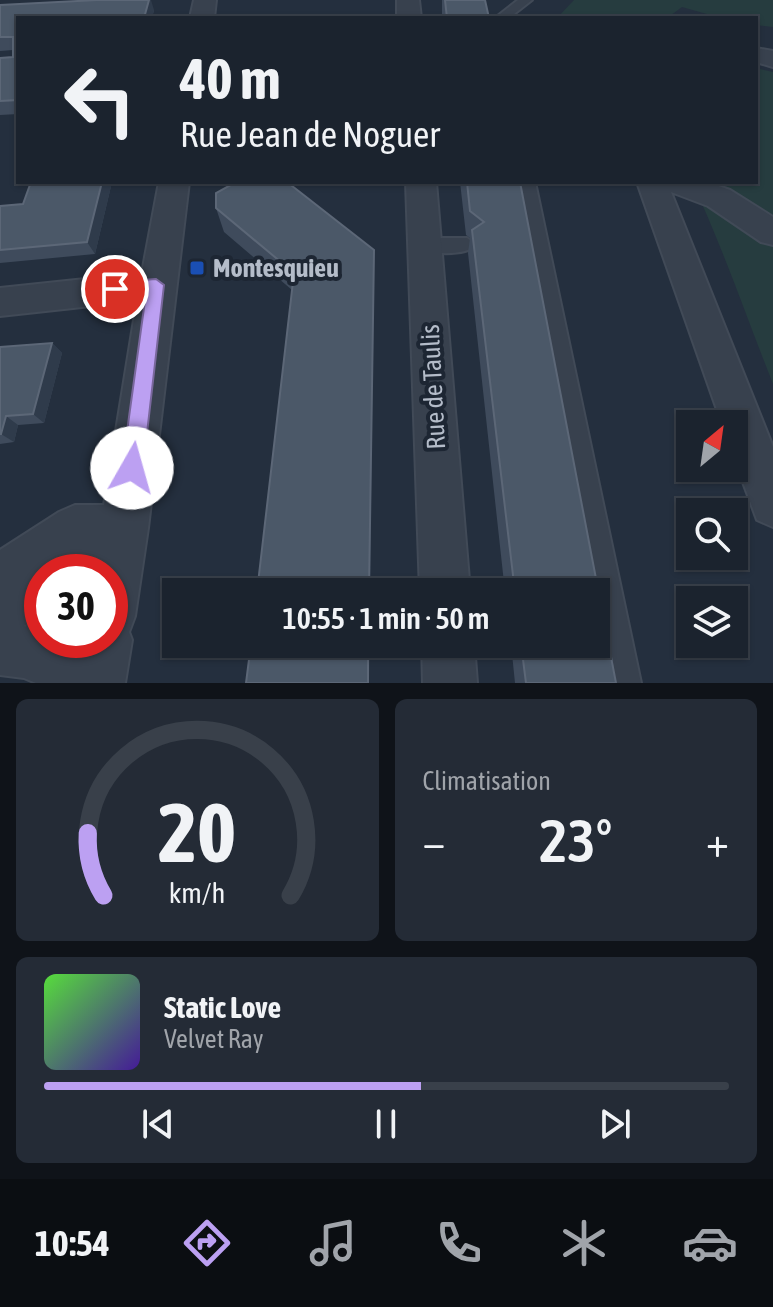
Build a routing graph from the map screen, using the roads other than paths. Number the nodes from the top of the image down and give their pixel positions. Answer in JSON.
{"nodes":[{"id":1,"x":526,"y":0,"type":"edge"},
{"id":2,"x":504,"y":16,"type":"edge"},
{"id":3,"x":174,"y":184,"type":"edge"},
{"id":4,"x":421,"y":184,"type":"edge"},
{"id":5,"x":527,"y":184,"type":"edge"},
{"id":6,"x":653,"y":184,"type":"edge"},
{"id":7,"x":680,"y":184,"type":"edge"},
{"id":8,"x":773,"y":233,"type":"edge"},
{"id":9,"x":425,"y":245,"type":"junction"},
{"id":10,"x":467,"y":245,"type":"edge"},
{"id":11,"x":156,"y":285,"type":"junction"},
{"id":12,"x":0,"y":302,"type":"edge"},
{"id":13,"x":773,"y":504,"type":"edge"},
{"id":14,"x":125,"y":528,"type":"junction"},
{"id":15,"x":86,"y":554,"type":"edge"},
{"id":16,"x":121,"y":554,"type":"edge"},
{"id":17,"x":0,"y":578,"type":"edge"},
{"id":18,"x":444,"y":578,"type":"edge"},
{"id":19,"x":24,"y":595,"type":"edge"},
{"id":20,"x":0,"y":612,"type":"edge"},
{"id":21,"x":0,"y":649,"type":"edge"},
{"id":22,"x":103,"y":658,"type":"edge"},
{"id":23,"x":449,"y":658,"type":"edge"},
{"id":24,"x":81,"y":683,"type":"edge"},
{"id":25,"x":98,"y":683,"type":"edge"},
{"id":26,"x":450,"y":683,"type":"edge"},
{"id":27,"x":627,"y":683,"type":"edge"}],
"edges":[{"from":1,"to":2,"type":"lane"},
{"from":3,"to":11,"type":"street"},
{"from":4,"to":9,"type":"street","name":"Rue de Taulis"},
{"from":5,"to":27,"type":"lane"},
{"from":6,"to":13,"type":"street"},
{"from":7,"to":8,"type":"street"},
{"from":9,"to":10,"type":"lane"},
{"from":9,"to":18,"type":"street","name":"Rue de Taulis"},
{"from":11,"to":12,"type":"street"},
{"from":11,"to":14,"type":"street"},
{"from":14,"to":15,"type":"street"},
{"from":14,"to":16,"type":"street"},
{"from":14,"to":17,"type":"street"},
{"from":19,"to":20,"type":"street"},
{"from":21,"to":24,"type":"street"},
{"from":22,"to":25,"type":"street"},
{"from":23,"to":26,"type":"street"}]}
